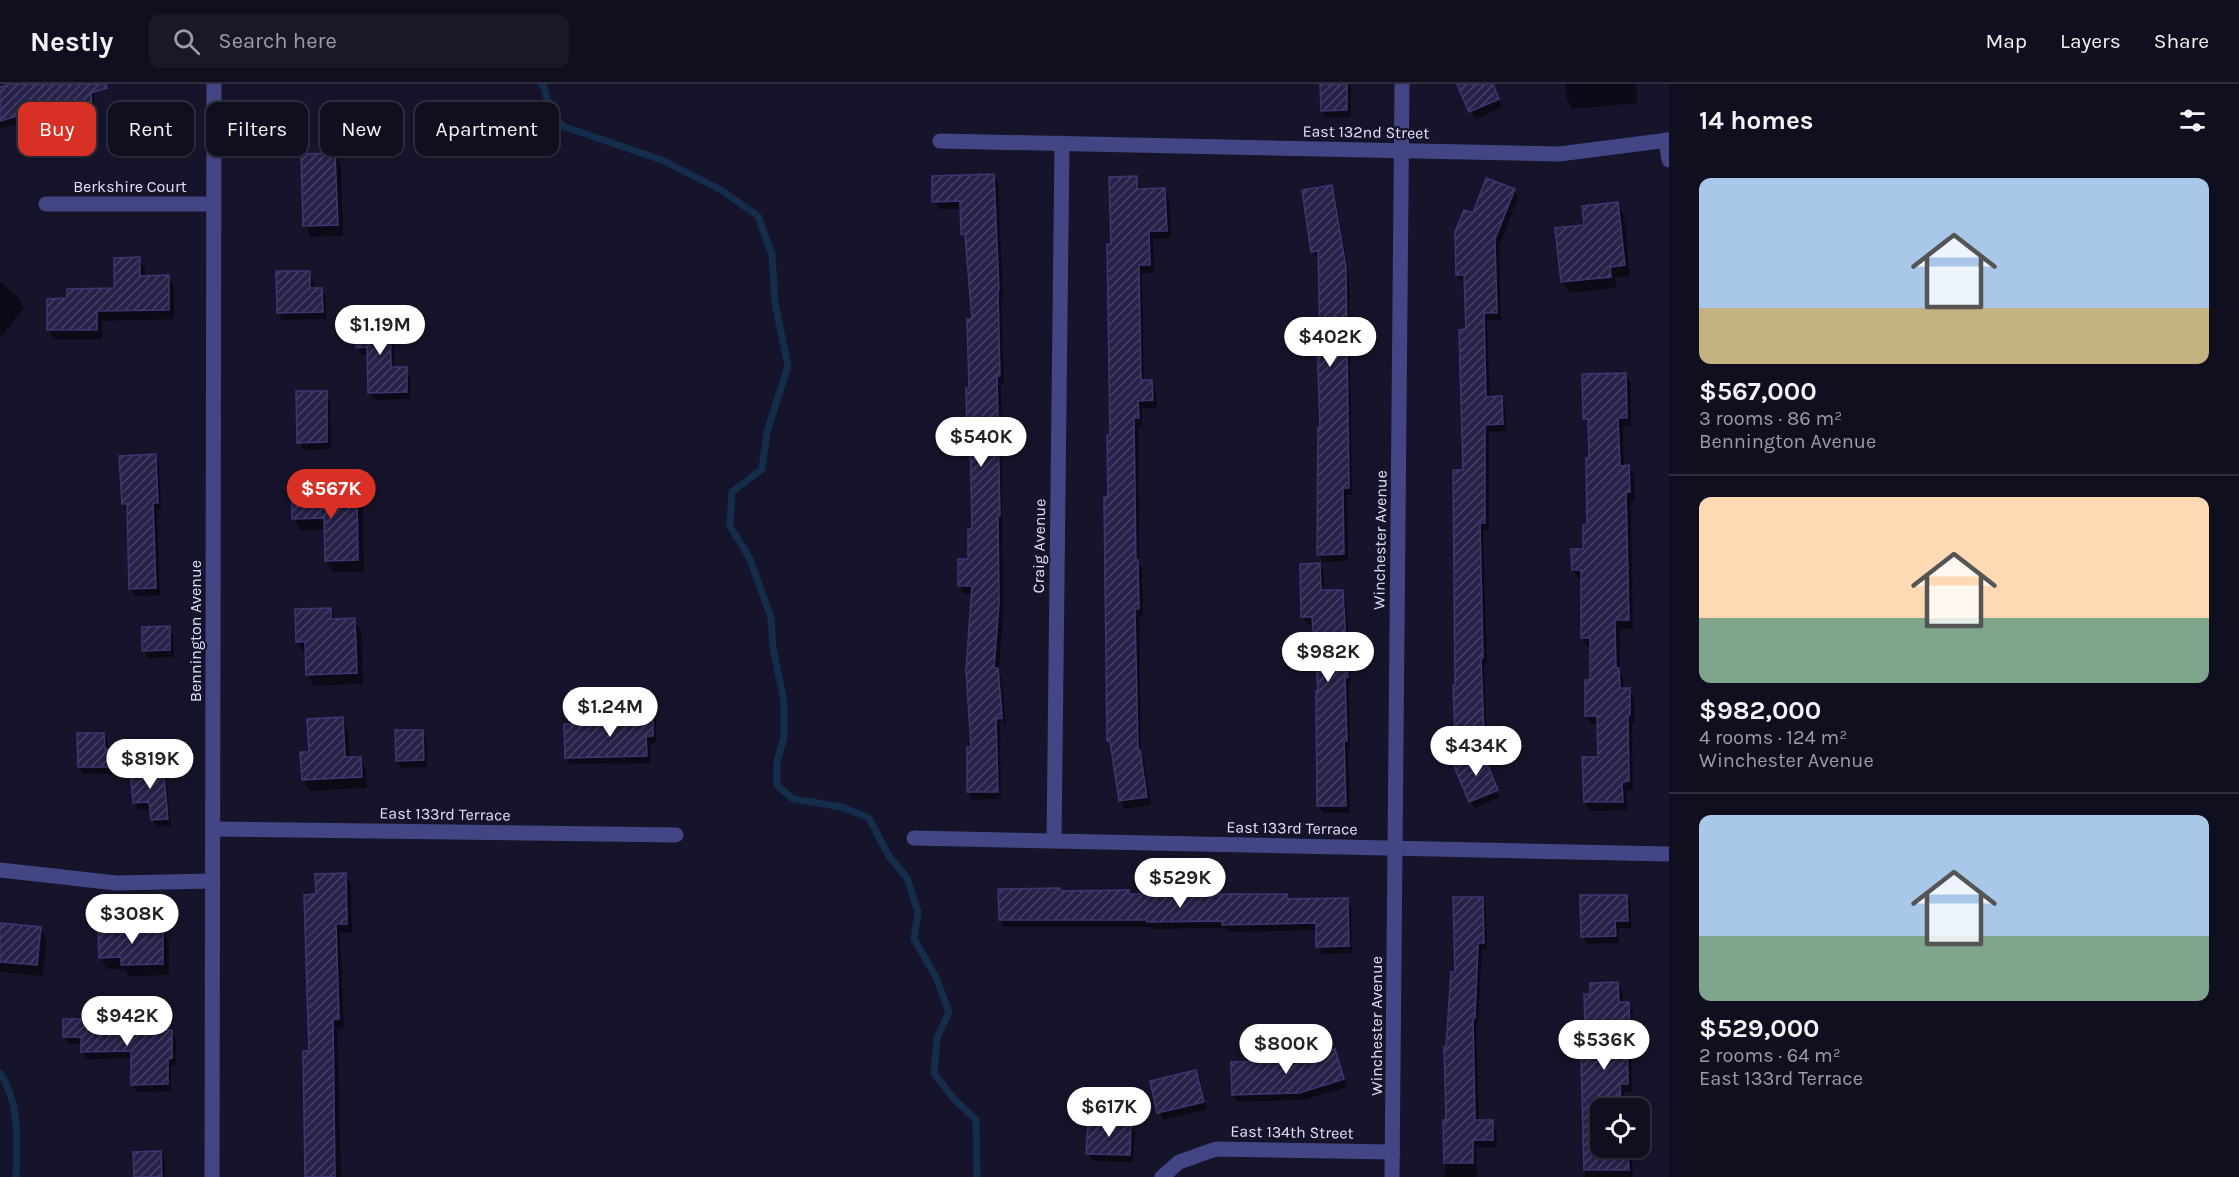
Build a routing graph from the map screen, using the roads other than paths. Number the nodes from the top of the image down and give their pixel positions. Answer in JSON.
{"nodes":[{"id":1,"x":214,"y":84,"type":"edge"},
{"id":2,"x":1402,"y":84,"type":"edge"},
{"id":3,"x":1668,"y":140,"type":"edge"},
{"id":4,"x":940,"y":141,"type":"dead end"},
{"id":5,"x":1062,"y":143,"type":"junction"},
{"id":6,"x":1401,"y":151,"type":"junction"},
{"id":7,"x":1669,"y":160,"type":"edge"},
{"id":8,"x":46,"y":204,"type":"dead end"},
{"id":9,"x":213,"y":204,"type":"junction"},
{"id":10,"x":213,"y":829,"type":"junction"},
{"id":11,"x":676,"y":835,"type":"dead end"},
{"id":12,"x":914,"y":838,"type":"dead end"},
{"id":13,"x":1054,"y":840,"type":"junction"},
{"id":14,"x":1395,"y":848,"type":"junction"},
{"id":15,"x":1669,"y":854,"type":"edge"},
{"id":16,"x":0,"y":870,"type":"edge"},
{"id":17,"x":213,"y":881,"type":"junction"},
{"id":18,"x":1393,"y":1152,"type":"junction"},
{"id":19,"x":212,"y":1177,"type":"edge"},
{"id":20,"x":1162,"y":1177,"type":"edge"},
{"id":21,"x":1392,"y":1177,"type":"edge"}],
"edges":[{"from":1,"to":9,"type":"street","name":"Bennington Avenue"},
{"from":2,"to":6,"type":"street","name":"Winchester Avenue"},
{"from":3,"to":6,"type":"street","name":"East 132nd Street"},
{"from":3,"to":7,"type":"street"},
{"from":4,"to":5,"type":"street","name":"East 132nd Street"},
{"from":5,"to":6,"type":"street","name":"East 132nd Street"},
{"from":5,"to":13,"type":"street","name":"Craig Avenue"},
{"from":6,"to":14,"type":"street","name":"Winchester Avenue"},
{"from":8,"to":9,"type":"street","name":"Berkshire Court"},
{"from":9,"to":10,"type":"street","name":"Bennington Avenue"},
{"from":10,"to":11,"type":"street","name":"East 133rd Terrace"},
{"from":10,"to":17,"type":"street","name":"Bennington Avenue"},
{"from":12,"to":13,"type":"street","name":"East 133rd Terrace"},
{"from":13,"to":14,"type":"street","name":"East 133rd Terrace"},
{"from":14,"to":15,"type":"street","name":"East 133rd Terrace"},
{"from":14,"to":18,"type":"street","name":"Winchester Avenue"},
{"from":16,"to":17,"type":"street"},
{"from":17,"to":19,"type":"street","name":"Bennington Avenue"},
{"from":18,"to":20,"type":"street","name":"East 134th Street"},
{"from":18,"to":21,"type":"street","name":"Winchester Avenue"}]}
